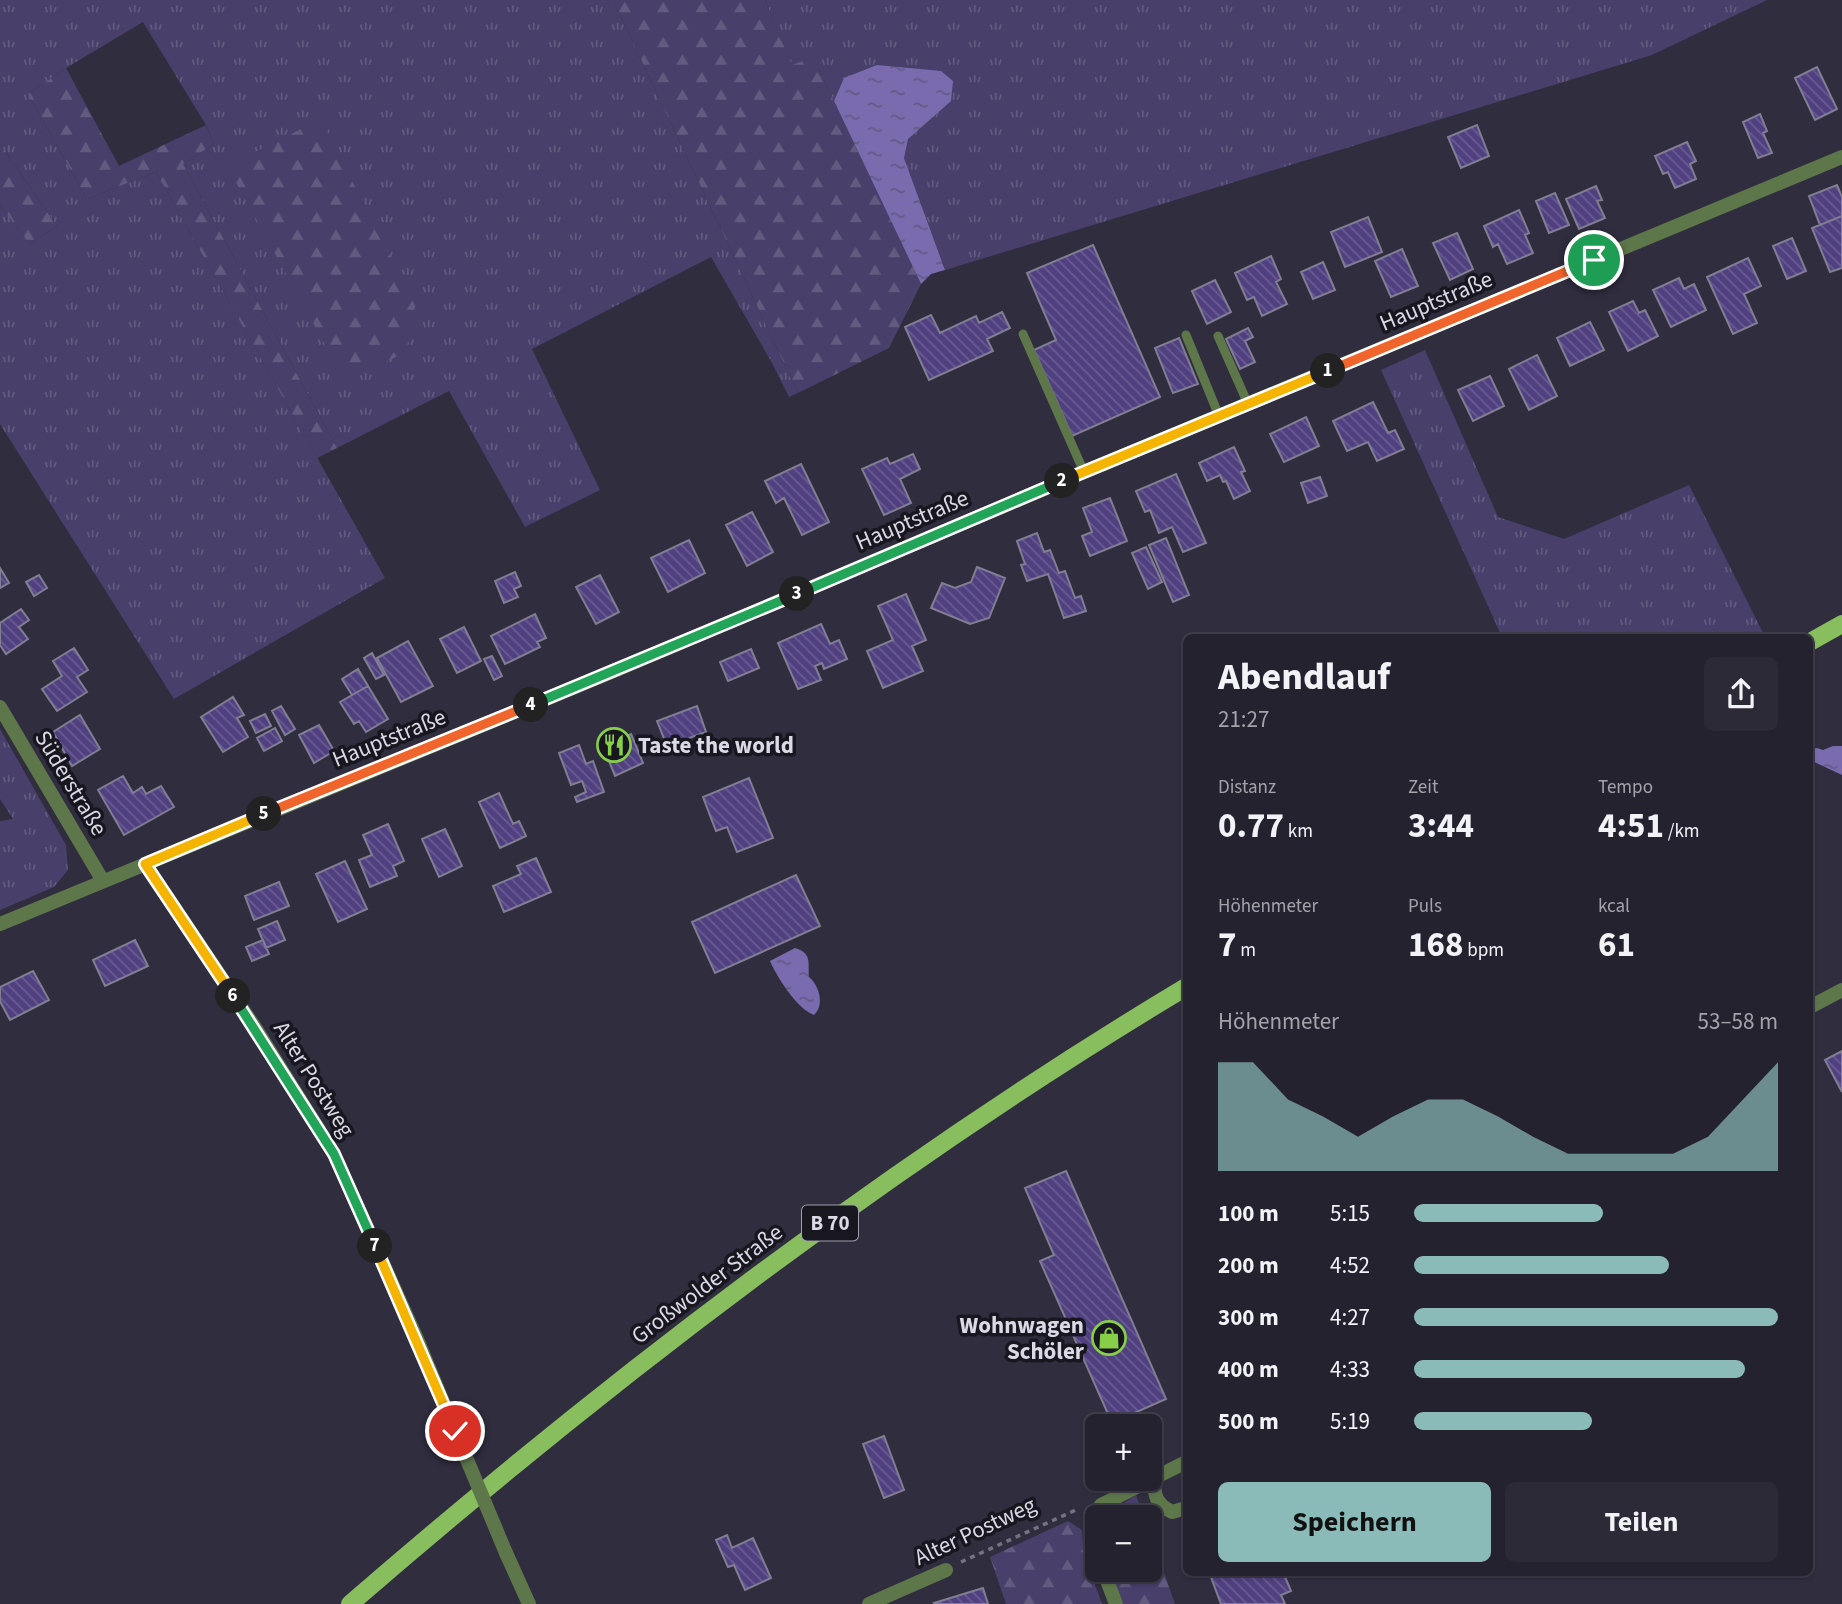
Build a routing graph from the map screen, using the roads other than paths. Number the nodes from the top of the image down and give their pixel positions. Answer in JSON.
{"nodes":[{"id":1,"x":1842,"y":157,"type":"edge"},
{"id":2,"x":1023,"y":334,"type":"dead end"},
{"id":3,"x":1186,"y":335,"type":"dead end"},
{"id":4,"x":1218,"y":336,"type":"dead end"},
{"id":5,"x":1248,"y":404,"type":"junction"},
{"id":6,"x":1219,"y":416,"type":"junction"},
{"id":7,"x":1084,"y":472,"type":"junction"},
{"id":8,"x":1842,"y":624,"type":"edge"},
{"id":9,"x":1813,"y":640,"type":"edge"},
{"id":10,"x":0,"y":707,"type":"edge"},
{"id":11,"x":145,"y":864,"type":"junction"},
{"id":12,"x":103,"y":881,"type":"junction"},
{"id":13,"x":0,"y":924,"type":"edge"},
{"id":14,"x":1183,"y":989,"type":"edge"},
{"id":15,"x":1842,"y":990,"type":"edge"},
{"id":16,"x":1813,"y":1005,"type":"edge"},
{"id":17,"x":1183,"y":1464,"type":"edge"},
{"id":18,"x":1162,"y":1474,"type":"edge"},
{"id":19,"x":1128,"y":1491,"type":"edge"},
{"id":20,"x":1154,"y":1491,"type":"edge"},
{"id":21,"x":1101,"y":1505,"type":"edge"},
{"id":22,"x":1183,"y":1509,"type":"edge"},
{"id":23,"x":946,"y":1570,"type":"road end"},
{"id":24,"x":1108,"y":1582,"type":"edge"},
{"id":25,"x":351,"y":1604,"type":"edge"},
{"id":26,"x":528,"y":1604,"type":"edge"},
{"id":27,"x":869,"y":1604,"type":"edge"},
{"id":28,"x":1116,"y":1604,"type":"edge"}],
"edges":[{"from":1,"to":5,"type":"street","name":"Hauptstraße"},
{"from":2,"to":7,"type":"lane"},
{"from":3,"to":6,"type":"lane"},
{"from":4,"to":5,"type":"lane"},
{"from":5,"to":6,"type":"street","name":"Hauptstraße"},
{"from":6,"to":7,"type":"street","name":"Hauptstraße"},
{"from":7,"to":11,"type":"street","name":"Hauptstraße"},
{"from":8,"to":9,"type":"main road"},
{"from":10,"to":12,"type":"street","name":"Süderstraße"},
{"from":11,"to":12,"type":"street","name":"Hauptstraße"},
{"from":11,"to":26,"type":"street","name":"Alter Postweg","bridge":true},
{"from":12,"to":13,"type":"street","name":"Hauptstraße"},
{"from":14,"to":25,"type":"main road","name":"Großwolder Straße","number":"B 70"},
{"from":15,"to":16,"type":"street"},
{"from":17,"to":18,"type":"street"},
{"from":19,"to":21,"type":"street"},
{"from":20,"to":22,"type":"street"},
{"from":23,"to":27,"type":"street","name":"Alter Postweg"},
{"from":24,"to":28,"type":"street"}]}
